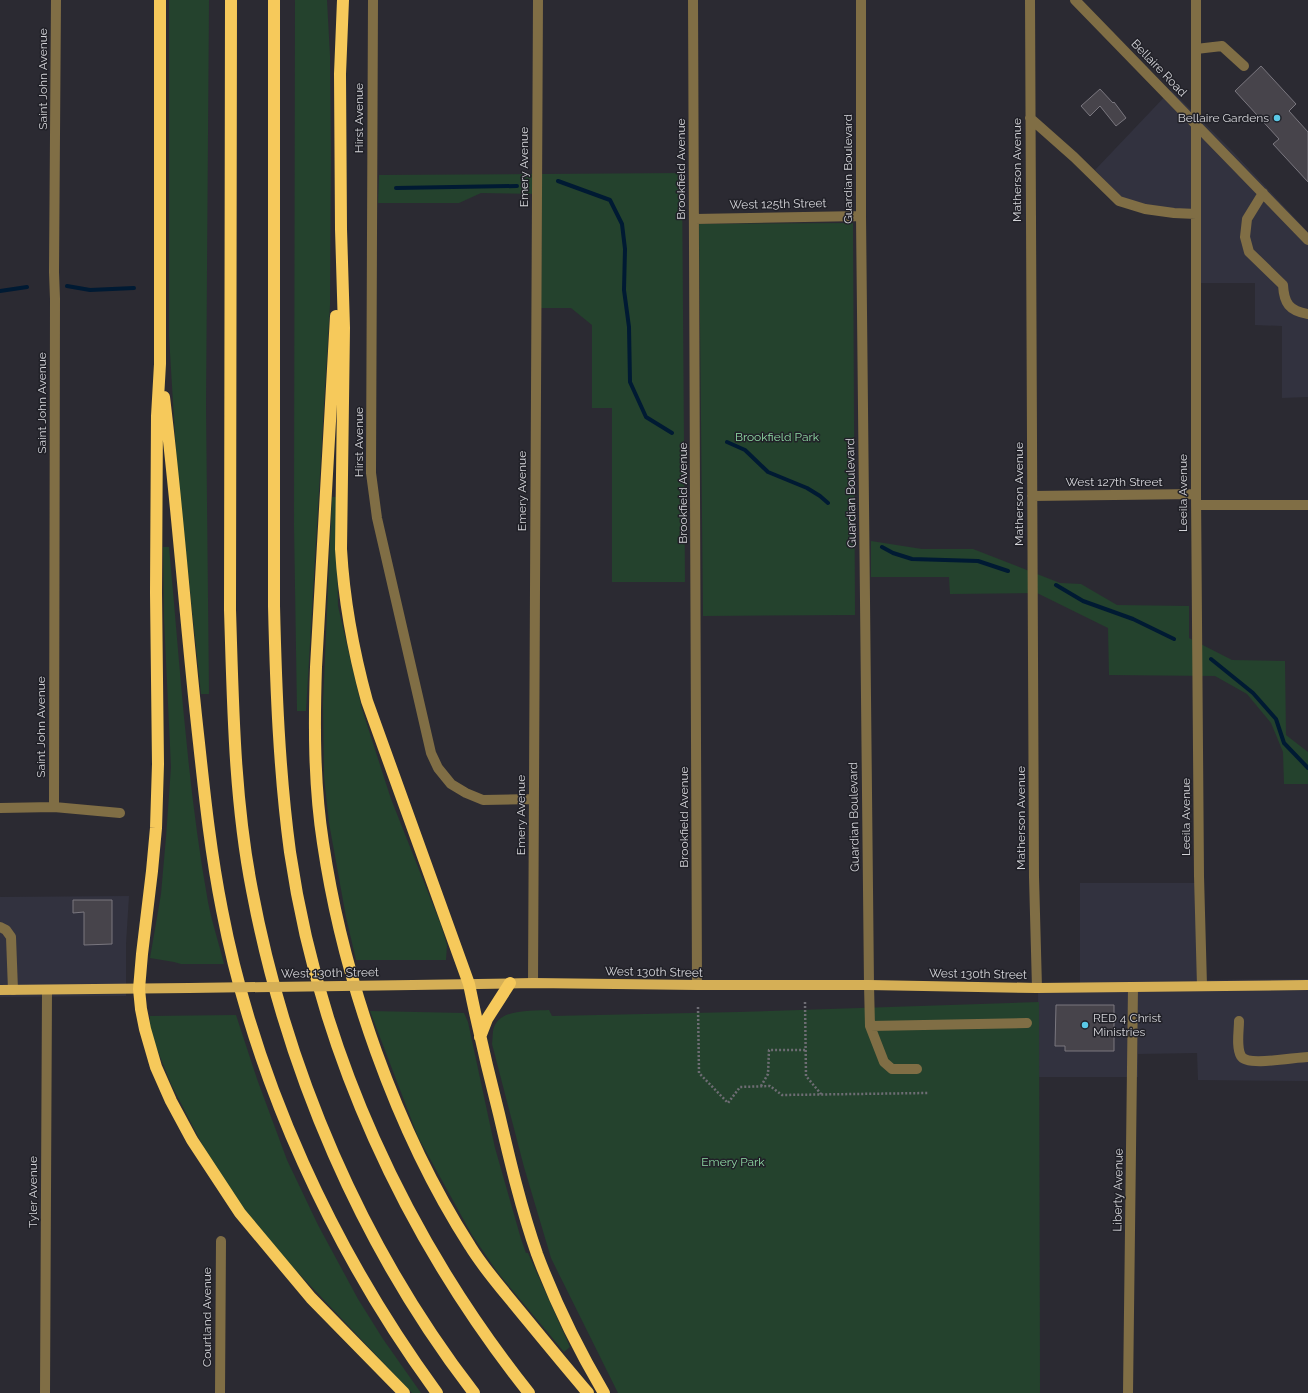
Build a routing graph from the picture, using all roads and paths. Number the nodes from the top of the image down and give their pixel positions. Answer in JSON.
{"nodes":[{"id":1,"x":56,"y":0,"type":"edge"},
{"id":2,"x":160,"y":0,"type":"edge"},
{"id":3,"x":231,"y":0,"type":"edge"},
{"id":4,"x":274,"y":0,"type":"edge"},
{"id":5,"x":335,"y":0,"type":"edge"},
{"id":6,"x":343,"y":0,"type":"edge"},
{"id":7,"x":373,"y":0,"type":"edge"},
{"id":8,"x":538,"y":0,"type":"edge"},
{"id":9,"x":693,"y":0,"type":"edge"},
{"id":10,"x":861,"y":0,"type":"edge"},
{"id":11,"x":1030,"y":0,"type":"edge"},
{"id":12,"x":1075,"y":0,"type":"edge"},
{"id":13,"x":1196,"y":0,"type":"edge"},
{"id":14,"x":1196,"y":49,"type":"junction"},
{"id":15,"x":1244,"y":66,"type":"dead end"},
{"id":16,"x":340,"y":74,"type":"junction"},
{"id":17,"x":1030,"y":118,"type":"junction"},
{"id":18,"x":1196,"y":124,"type":"junction"},
{"id":19,"x":1263,"y":193,"type":"junction"},
{"id":20,"x":1196,"y":214,"type":"junction"},
{"id":21,"x":861,"y":216,"type":"junction"},
{"id":22,"x":695,"y":219,"type":"junction"},
{"id":23,"x":341,"y":229,"type":"junction"},
{"id":24,"x":1308,"y":240,"type":"edge"},
{"id":25,"x":1308,"y":314,"type":"edge"},
{"id":26,"x":160,"y":364,"type":"junction"},
{"id":27,"x":1196,"y":494,"type":"junction"},
{"id":28,"x":1032,"y":496,"type":"junction"},
{"id":29,"x":1196,"y":505,"type":"junction"},
{"id":30,"x":1308,"y":505,"type":"edge"},
{"id":31,"x":534,"y":799,"type":"junction"},
{"id":32,"x":54,"y":807,"type":"junction"},
{"id":33,"x":0,"y":808,"type":"edge"},
{"id":34,"x":120,"y":813,"type":"dead end"},
{"id":35,"x":0,"y":927,"type":"edge"},
{"id":36,"x":510,"y":983,"type":"junction"},
{"id":37,"x":533,"y":983,"type":"junction"},
{"id":38,"x":469,"y":984,"type":"junction"},
{"id":39,"x":1308,"y":984,"type":"edge"},
{"id":40,"x":697,"y":985,"type":"junction"},
{"id":41,"x":869,"y":985,"type":"junction"},
{"id":42,"x":1202,"y":986,"type":"junction"},
{"id":43,"x":1133,"y":987,"type":"junction"},
{"id":44,"x":1037,"y":988,"type":"junction"},
{"id":45,"x":140,"y":989,"type":"junction"},
{"id":46,"x":0,"y":990,"type":"edge"},
{"id":47,"x":13,"y":990,"type":"junction"},
{"id":48,"x":47,"y":991,"type":"junction"},
{"id":49,"x":805,"y":1002,"type":"dead end"},
{"id":50,"x":698,"y":1006,"type":"dead end"},
{"id":51,"x":1239,"y":1021,"type":"dead end"},
{"id":52,"x":1027,"y":1023,"type":"dead end"},
{"id":53,"x":870,"y":1026,"type":"junction"},
{"id":54,"x":480,"y":1037,"type":"junction"},
{"id":55,"x":806,"y":1050,"type":"junction"},
{"id":56,"x":1308,"y":1057,"type":"edge"},
{"id":57,"x":917,"y":1069,"type":"dead end"},
{"id":58,"x":761,"y":1086,"type":"junction"},
{"id":59,"x":928,"y":1093,"type":"dead end"},
{"id":60,"x":821,"y":1094,"type":"junction"},
{"id":61,"x":221,"y":1241,"type":"dead end"},
{"id":62,"x":45,"y":1393,"type":"edge"},
{"id":63,"x":220,"y":1393,"type":"edge"},
{"id":64,"x":404,"y":1393,"type":"edge"},
{"id":65,"x":436,"y":1393,"type":"edge"},
{"id":66,"x":474,"y":1393,"type":"edge"},
{"id":67,"x":529,"y":1393,"type":"edge"},
{"id":68,"x":588,"y":1393,"type":"edge"},
{"id":69,"x":604,"y":1393,"type":"edge"},
{"id":70,"x":1128,"y":1393,"type":"edge"}],
"edges":[{"from":1,"to":32,"type":"street","name":"Saint John Avenue"},
{"from":2,"to":26,"type":"highway"},
{"from":3,"to":66,"type":"highway"},
{"from":4,"to":67,"type":"highway"},
{"from":5,"to":16,"type":"highway"},
{"from":6,"to":16,"type":"highway"},
{"from":7,"to":31,"type":"street","name":"Hirst Avenue"},
{"from":8,"to":31,"type":"street","name":"Emery Avenue"},
{"from":9,"to":22,"type":"street","name":"Brookfield Avenue"},
{"from":10,"to":21,"type":"street","name":"Guardian Boulevard"},
{"from":11,"to":17,"type":"street","name":"Matherson Avenue"},
{"from":12,"to":18,"type":"street","name":"Bellaire Road"},
{"from":13,"to":14,"type":"street","name":"Leeila Avenue"},
{"from":14,"to":15,"type":"street"},
{"from":14,"to":18,"type":"street","name":"Leeila Avenue"},
{"from":16,"to":23,"type":"highway"},
{"from":17,"to":20,"type":"street"},
{"from":17,"to":28,"type":"street","name":"Matherson Avenue"},
{"from":18,"to":19,"type":"street","name":"Bellaire Road"},
{"from":18,"to":20,"type":"street","name":"Leeila Avenue"},
{"from":19,"to":24,"type":"street","name":"Bellaire Road"},
{"from":19,"to":25,"type":"street"},
{"from":20,"to":27,"type":"street","name":"Leeila Avenue"},
{"from":21,"to":22,"type":"street","name":"West 125th Street"},
{"from":21,"to":41,"type":"street","name":"Guardian Boulevard"},
{"from":22,"to":40,"type":"street","name":"Brookfield Avenue"},
{"from":23,"to":38,"type":"highway"},
{"from":23,"to":68,"type":"highway"},
{"from":26,"to":45,"type":"highway"},
{"from":26,"to":65,"type":"highway"},
{"from":27,"to":28,"type":"street","name":"West 127th Street"},
{"from":27,"to":29,"type":"street","name":"Leeila Avenue"},
{"from":28,"to":44,"type":"street","name":"Matherson Avenue"},
{"from":29,"to":30,"type":"street"},
{"from":29,"to":42,"type":"street","name":"Leeila Avenue"},
{"from":31,"to":37,"type":"street","name":"Emery Avenue"},
{"from":32,"to":33,"type":"street"},
{"from":32,"to":34,"type":"street"},
{"from":35,"to":47,"type":"street"},
{"from":36,"to":37,"type":"main road","name":"West 130th Street"},
{"from":36,"to":38,"type":"main road","name":"West 130th Street"},
{"from":36,"to":54,"type":"highway"},
{"from":37,"to":40,"type":"main road","name":"West 130th Street"},
{"from":38,"to":45,"type":"main road","name":"West 130th Street","bridge":true},
{"from":38,"to":54,"type":"highway"},
{"from":39,"to":42,"type":"main road","name":"West 130th Street"},
{"from":40,"to":41,"type":"main road","name":"West 130th Street"},
{"from":41,"to":44,"type":"main road","name":"West 130th Street"},
{"from":41,"to":53,"type":"street","name":"Guardian Boulevard"},
{"from":42,"to":43,"type":"main road","name":"West 130th Street"},
{"from":43,"to":44,"type":"main road","name":"West 130th Street"},
{"from":43,"to":70,"type":"street","name":"Liberty Avenue"},
{"from":45,"to":48,"type":"main road","name":"West 130th Street"},
{"from":45,"to":64,"type":"highway"},
{"from":46,"to":47,"type":"main road","name":"West 130th Street"},
{"from":47,"to":48,"type":"main road","name":"West 130th Street"},
{"from":48,"to":62,"type":"street","name":"Tyler Avenue"},
{"from":49,"to":55,"type":"path"},
{"from":50,"to":58,"type":"path"},
{"from":51,"to":56,"type":"street"},
{"from":52,"to":53,"type":"street"},
{"from":53,"to":57,"type":"street","name":"Guardian Boulevard"},
{"from":54,"to":69,"type":"highway"},
{"from":55,"to":58,"type":"path"},
{"from":55,"to":60,"type":"path"},
{"from":58,"to":60,"type":"path"},
{"from":59,"to":60,"type":"path"},
{"from":61,"to":63,"type":"street","name":"Courtland Avenue"}]}
